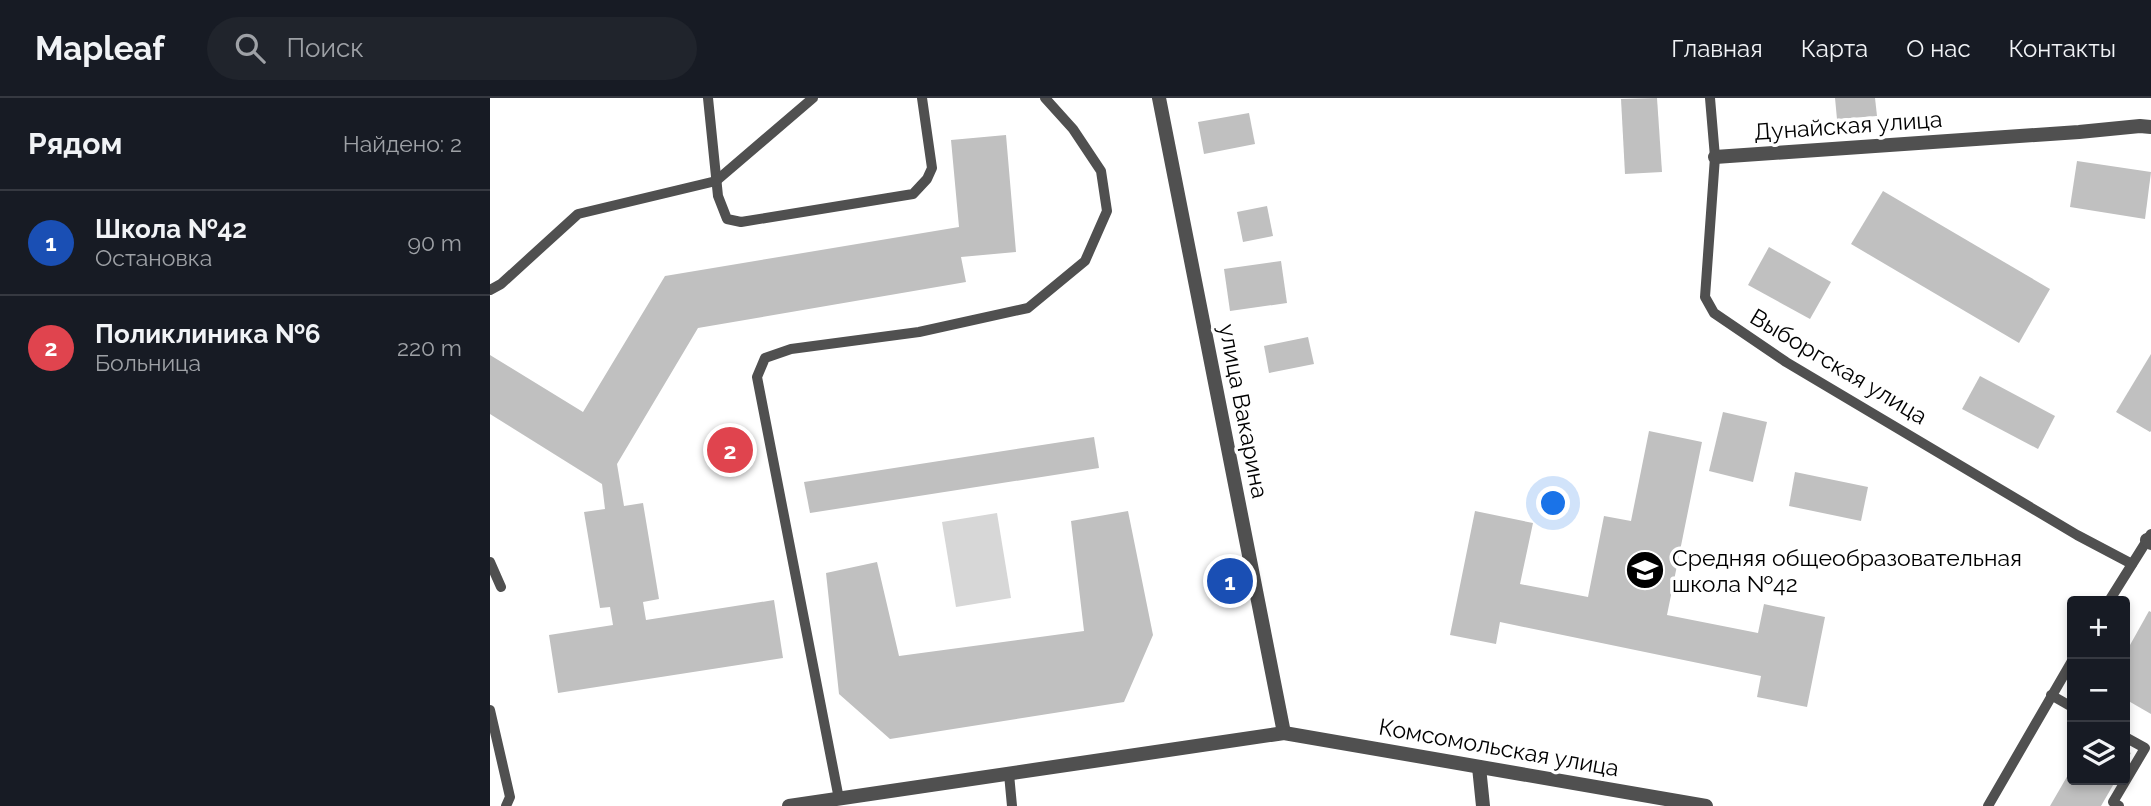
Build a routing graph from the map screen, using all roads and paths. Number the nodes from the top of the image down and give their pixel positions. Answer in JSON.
{"nodes":[{"id":1,"x":708,"y":98,"type":"edge"},
{"id":2,"x":813,"y":98,"type":"edge"},
{"id":3,"x":922,"y":98,"type":"edge"},
{"id":4,"x":1045,"y":98,"type":"edge"},
{"id":5,"x":1158,"y":98,"type":"edge"},
{"id":6,"x":1710,"y":98,"type":"edge"},
{"id":7,"x":2151,"y":127,"type":"edge"},
{"id":8,"x":1715,"y":157,"type":"junction"},
{"id":9,"x":716,"y":181,"type":"junction"},
{"id":10,"x":490,"y":290,"type":"edge"},
{"id":11,"x":2150,"y":539,"type":"edge"},
{"id":12,"x":490,"y":562,"type":"edge"},
{"id":13,"x":2132,"y":564,"type":"junction"},
{"id":14,"x":501,"y":587,"type":"dead end"},
{"id":15,"x":2112,"y":596,"type":"edge"},
{"id":16,"x":2067,"y":669,"type":"edge"},
{"id":17,"x":2051,"y":695,"type":"junction"},
{"id":18,"x":2067,"y":704,"type":"edge"},
{"id":19,"x":490,"y":710,"type":"edge"},
{"id":20,"x":1284,"y":733,"type":"junction"},
{"id":21,"x":2130,"y":740,"type":"edge"},
{"id":22,"x":1479,"y":767,"type":"junction"},
{"id":23,"x":2130,"y":773,"type":"edge"},
{"id":24,"x":1009,"y":774,"type":"junction"},
{"id":25,"x":2123,"y":785,"type":"edge"},
{"id":26,"x":839,"y":799,"type":"junction"},
{"id":27,"x":883,"y":800,"type":"edge"},
{"id":28,"x":506,"y":806,"type":"edge"},
{"id":29,"x":789,"y":806,"type":"edge"},
{"id":30,"x":1013,"y":806,"type":"edge"},
{"id":31,"x":1483,"y":806,"type":"edge"},
{"id":32,"x":1706,"y":806,"type":"edge"},
{"id":33,"x":1988,"y":806,"type":"edge"},
{"id":34,"x":2119,"y":806,"type":"edge"}],
"edges":[{"from":1,"to":9,"type":"lane"},
{"from":2,"to":9,"type":"lane"},
{"from":3,"to":9,"type":"lane"},
{"from":4,"to":26,"type":"lane"},
{"from":5,"to":20,"type":"street","name":"улица Вакарина"},
{"from":6,"to":8,"type":"lane","name":"Выборгская улица"},
{"from":7,"to":8,"type":"street","name":"Дунайская улица"},
{"from":8,"to":13,"type":"lane","name":"Выборгская улица"},
{"from":9,"to":10,"type":"lane"},
{"from":11,"to":13,"type":"lane"},
{"from":12,"to":14,"type":"lane"},
{"from":13,"to":15,"type":"lane"},
{"from":16,"to":17,"type":"lane"},
{"from":17,"to":18,"type":"lane"},
{"from":17,"to":33,"type":"lane"},
{"from":19,"to":28,"type":"lane"},
{"from":20,"to":22,"type":"street","name":"Комсомольская улица"},
{"from":20,"to":24,"type":"street","name":"Комсомольская улица"},
{"from":21,"to":23,"type":"lane"},
{"from":22,"to":31,"type":"street"},
{"from":22,"to":32,"type":"street","name":"Комсомольская улица"},
{"from":24,"to":27,"type":"street","name":"Комсомольская улица"},
{"from":24,"to":30,"type":"lane"},
{"from":25,"to":34,"type":"lane"},
{"from":26,"to":27,"type":"street","name":"Комсомольская улица"},
{"from":26,"to":29,"type":"street","name":"Комсомольская улица"}]}
